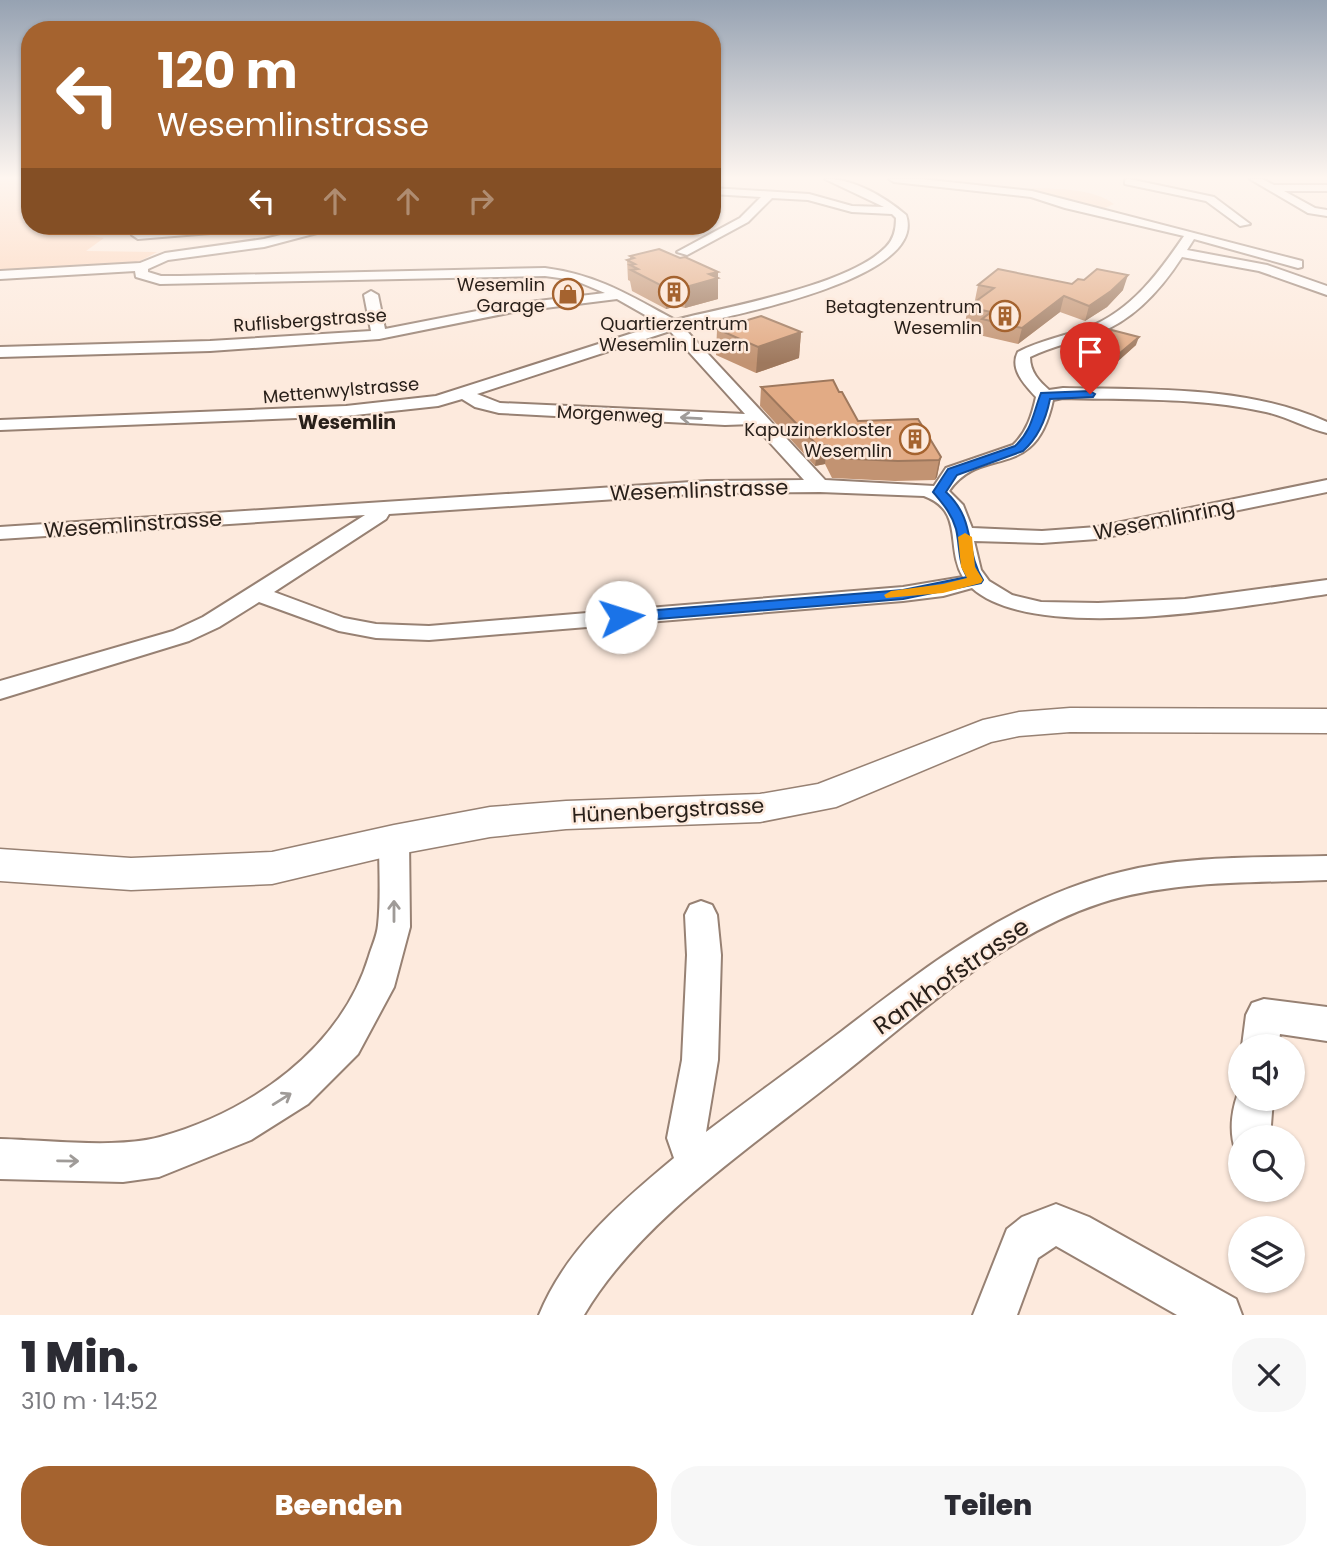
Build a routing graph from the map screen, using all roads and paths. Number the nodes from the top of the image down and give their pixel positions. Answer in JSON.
{"nodes":[{"id":1,"x":275,"y":240,"type":"edge"},
{"id":2,"x":705,"y":240,"type":"edge"},
{"id":3,"x":897,"y":240,"type":"edge"},
{"id":4,"x":1183,"y":240,"type":"edge"},
{"id":5,"x":1228,"y":240,"type":"edge"},
{"id":6,"x":682,"y":252,"type":"dead end"},
{"id":7,"x":1178,"y":252,"type":"junction"},
{"id":8,"x":1298,"y":264,"type":"dead end"},
{"id":9,"x":142,"y":267,"type":"junction"},
{"id":10,"x":0,"y":275,"type":"edge"},
{"id":11,"x":1327,"y":290,"type":"edge"},
{"id":12,"x":371,"y":295,"type":"dead end"},
{"id":13,"x":619,"y":295,"type":"junction"},
{"id":14,"x":673,"y":325,"type":"junction"},
{"id":15,"x":379,"y":335,"type":"junction"},
{"id":16,"x":0,"y":352,"type":"edge"},
{"id":17,"x":465,"y":393,"type":"junction"},
{"id":18,"x":1045,"y":396,"type":"junction"},
{"id":19,"x":759,"y":418,"type":"junction"},
{"id":20,"x":0,"y":425,"type":"edge"},
{"id":21,"x":1327,"y":428,"type":"edge"},
{"id":22,"x":820,"y":486,"type":"junction"},
{"id":23,"x":1327,"y":486,"type":"edge"},
{"id":24,"x":939,"y":492,"type":"junction"},
{"id":25,"x":379,"y":508,"type":"junction"},
{"id":26,"x":0,"y":533,"type":"edge"},
{"id":27,"x":965,"y":534,"type":"junction"},
{"id":28,"x":976,"y":580,"type":"junction"},
{"id":29,"x":1327,"y":587,"type":"edge"},
{"id":30,"x":257,"y":593,"type":"junction"},
{"id":31,"x":0,"y":690,"type":"edge"},
{"id":32,"x":1327,"y":721,"type":"edge"},
{"id":33,"x":394,"y":840,"type":"junction"},
{"id":34,"x":0,"y":865,"type":"edge"},
{"id":35,"x":1327,"y":869,"type":"edge"},
{"id":36,"x":701,"y":915,"type":"dead end"},
{"id":37,"x":1327,"y":1024,"type":"edge"},
{"id":38,"x":1262,"y":1034,"type":"edge"},
{"id":39,"x":0,"y":1159,"type":"edge"},
{"id":40,"x":696,"y":1164,"type":"junction"},
{"id":41,"x":561,"y":1315,"type":"edge"},
{"id":42,"x":995,"y":1315,"type":"edge"},
{"id":43,"x":1220,"y":1315,"type":"edge"}],
"edges":[{"from":1,"to":9,"type":"street"},
{"from":2,"to":6,"type":"street"},
{"from":3,"to":14,"type":"street","name":"Mettenwylstrasse"},
{"from":4,"to":7,"type":"street"},
{"from":5,"to":8,"type":"street"},
{"from":7,"to":11,"type":"street"},
{"from":7,"to":18,"type":"street"},
{"from":9,"to":10,"type":"street"},
{"from":9,"to":13,"type":"street"},
{"from":12,"to":15,"type":"street"},
{"from":13,"to":14,"type":"street"},
{"from":13,"to":15,"type":"street","name":"Ruflisbergstrasse"},
{"from":14,"to":17,"type":"street","name":"Mettenwylstrasse"},
{"from":14,"to":19,"type":"street"},
{"from":15,"to":16,"type":"street","name":"Ruflisbergstrasse"},
{"from":19,"to":17,"type":"street","name":"Morgenweg","one_way":true},
{"from":17,"to":20,"type":"street","name":"Mettenwylstrasse"},
{"from":18,"to":21,"type":"street"},
{"from":18,"to":24,"type":"street"},
{"from":19,"to":22,"type":"street"},
{"from":22,"to":24,"type":"street","name":"Wesemlinstrasse"},
{"from":22,"to":25,"type":"street","name":"Wesemlinstrasse"},
{"from":23,"to":27,"type":"street","name":"Wesemlinring"},
{"from":24,"to":27,"type":"street"},
{"from":25,"to":26,"type":"street","name":"Wesemlinstrasse"},
{"from":25,"to":30,"type":"street"},
{"from":27,"to":28,"type":"street"},
{"from":28,"to":29,"type":"street"},
{"from":28,"to":30,"type":"street"},
{"from":30,"to":31,"type":"street"},
{"from":32,"to":33,"type":"street","name":"Hünenbergstrasse"},
{"from":33,"to":34,"type":"street","name":"Hünenbergstrasse"},
{"from":39,"to":33,"type":"street","one_way":true},
{"from":35,"to":40,"type":"street","name":"Rankhofstrasse"},
{"from":36,"to":40,"type":"street"},
{"from":37,"to":38,"type":"street"},
{"from":40,"to":41,"type":"street","name":"Rankhofstrasse"},
{"from":42,"to":43,"type":"street"}]}
